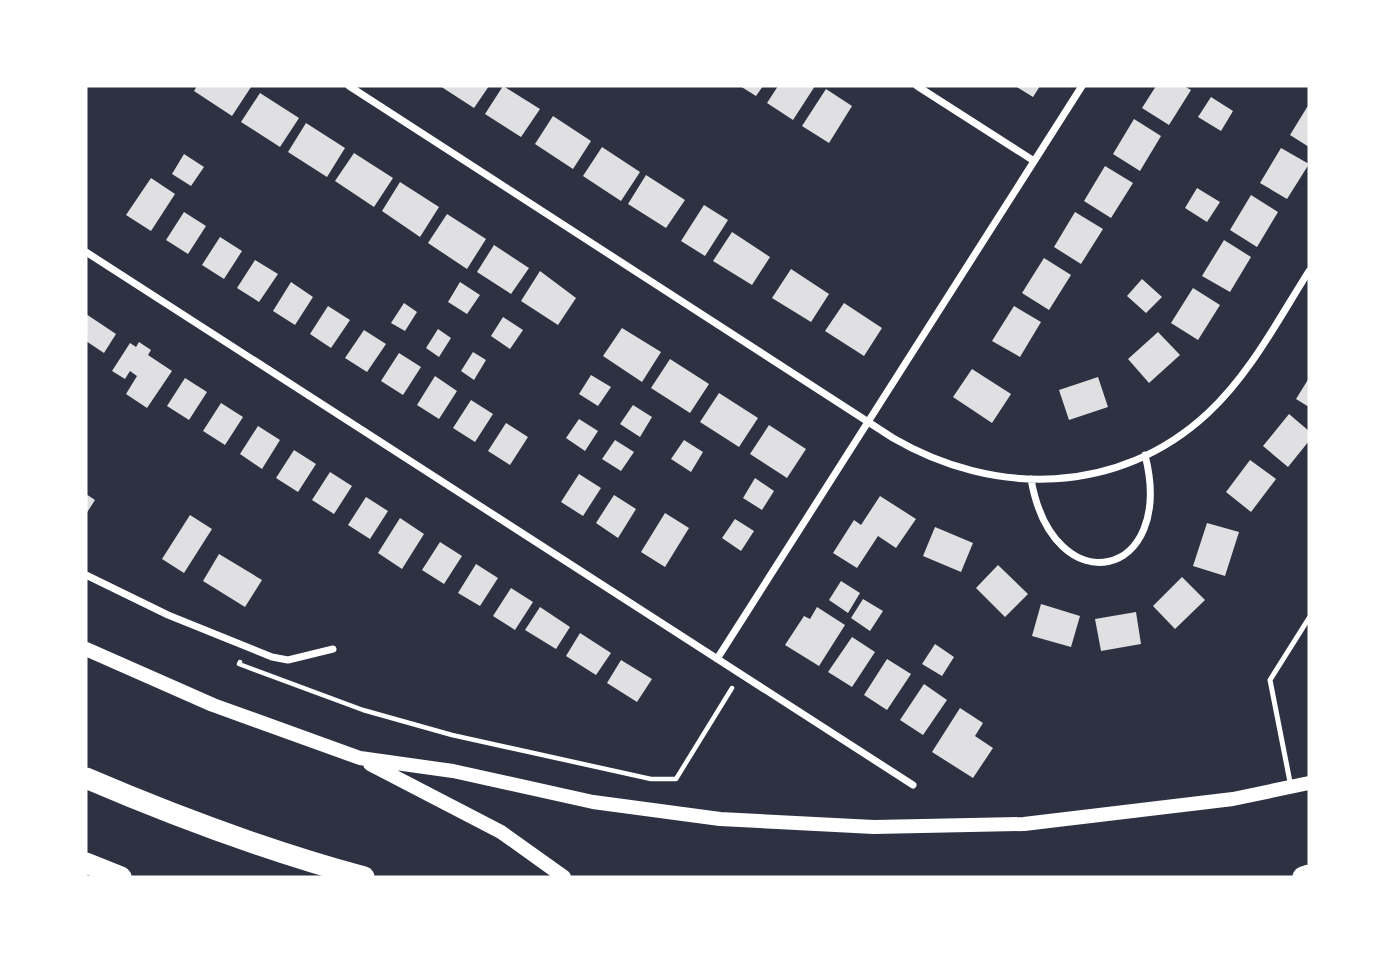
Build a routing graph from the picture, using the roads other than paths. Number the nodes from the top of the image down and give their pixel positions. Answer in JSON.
{"nodes":[{"id":1,"x":349,"y":86,"type":"edge"},
{"id":2,"x":917,"y":86,"type":"edge"},
{"id":3,"x":1082,"y":86,"type":"edge"},
{"id":4,"x":1034,"y":161,"type":"junction"},
{"id":5,"x":86,"y":252,"type":"edge"},
{"id":6,"x":1309,"y":271,"type":"edge"},
{"id":7,"x":868,"y":422,"type":"junction"},
{"id":8,"x":1145,"y":455,"type":"junction"},
{"id":9,"x":1031,"y":479,"type":"junction"},
{"id":10,"x":86,"y":575,"type":"edge"},
{"id":11,"x":1309,"y":618,"type":"edge"},
{"id":12,"x":86,"y":649,"type":"edge"},
{"id":13,"x":333,"y":649,"type":"dead end"},
{"id":14,"x":717,"y":659,"type":"junction"},
{"id":15,"x":360,"y":758,"type":"junction"},
{"id":16,"x":86,"y":778,"type":"edge"},
{"id":17,"x":1309,"y":783,"type":"edge"},
{"id":18,"x":913,"y":785,"type":"dead end"},
{"id":19,"x":1291,"y":787,"type":"junction"},
{"id":20,"x":86,"y":863,"type":"edge"},
{"id":21,"x":1309,"y":875,"type":"edge"},
{"id":22,"x":121,"y":877,"type":"edge"},
{"id":23,"x":364,"y":877,"type":"edge"},
{"id":24,"x":564,"y":877,"type":"edge"},
{"id":25,"x":1303,"y":877,"type":"edge"}],
"edges":[{"from":1,"to":7,"type":"street"},
{"from":2,"to":4,"type":"street"},
{"from":3,"to":4,"type":"street"},
{"from":4,"to":7,"type":"street"},
{"from":5,"to":14,"type":"street"},
{"from":6,"to":8,"type":"street"},
{"from":7,"to":9,"type":"street"},
{"from":7,"to":14,"type":"street"},
{"from":8,"to":9,"type":"street"},
{"from":8,"to":9,"type":"street"},
{"from":10,"to":13,"type":"street"},
{"from":11,"to":19,"type":"lane"},
{"from":12,"to":15,"type":"main road"},
{"from":14,"to":18,"type":"street"},
{"from":15,"to":19,"type":"main road"},
{"from":15,"to":24,"type":"main road"},
{"from":16,"to":23,"type":"highway"},
{"from":17,"to":19,"type":"main road"},
{"from":20,"to":22,"type":"highway"},
{"from":21,"to":25,"type":"highway"}]}
